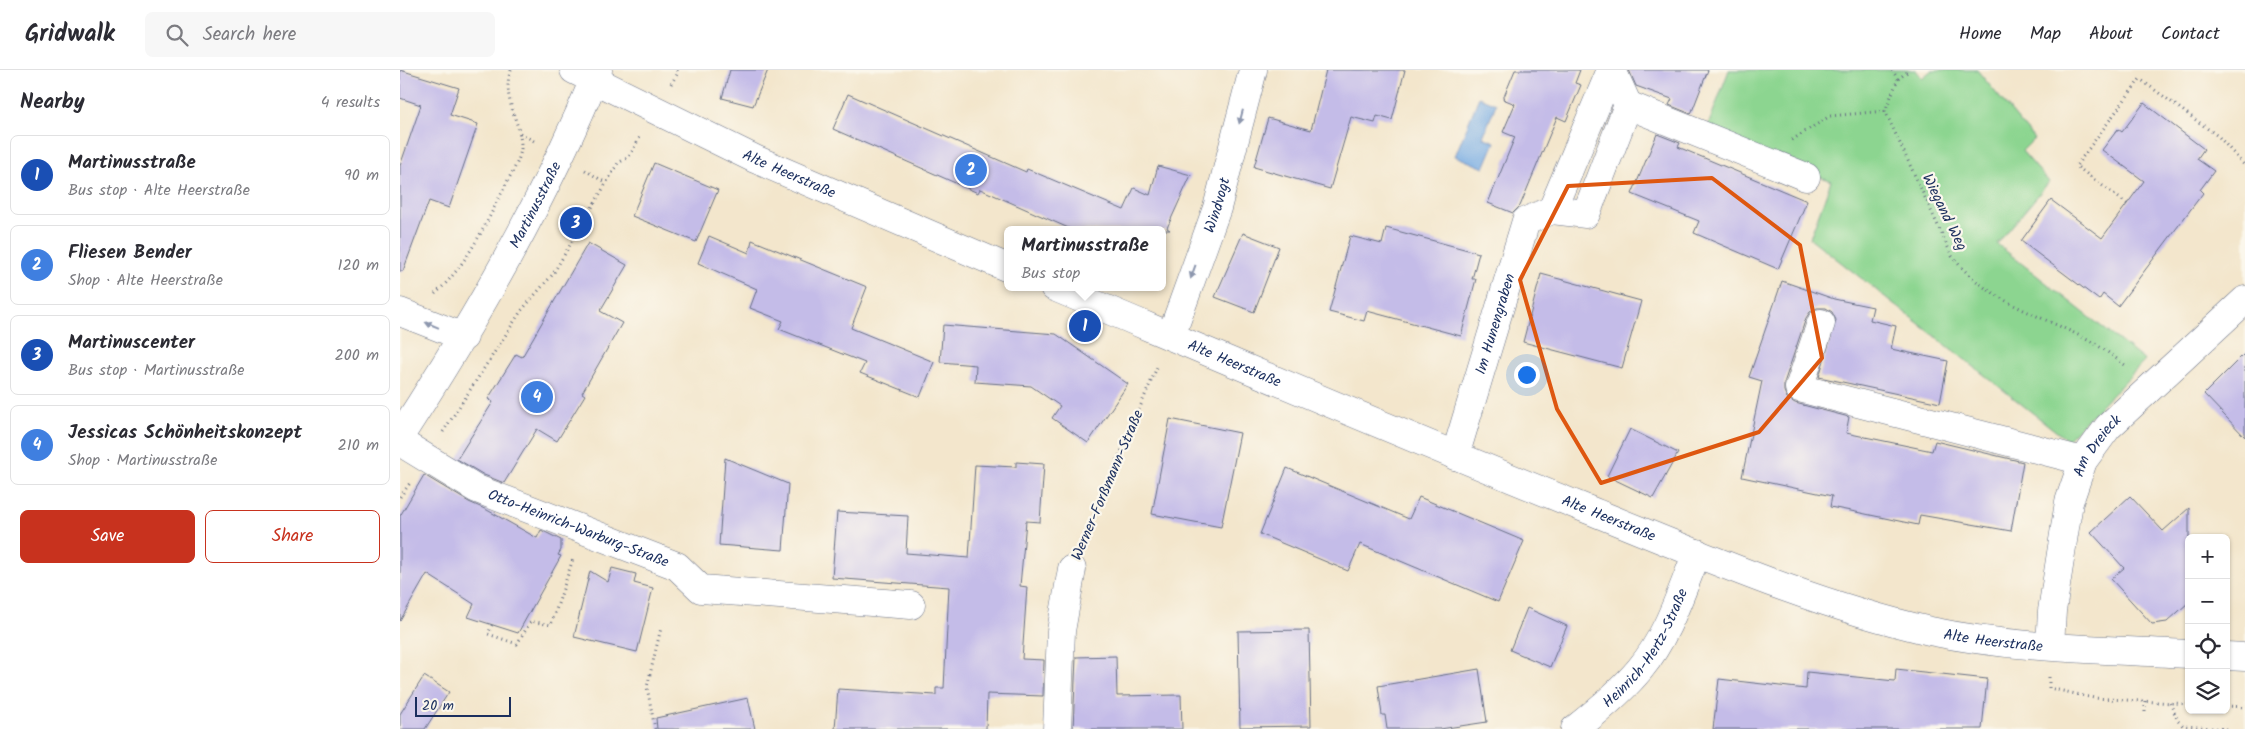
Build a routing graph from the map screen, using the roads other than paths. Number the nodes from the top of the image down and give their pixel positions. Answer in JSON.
{"nodes":[{"id":1,"x":1253,"y":70,"type":"edge"},
{"id":2,"x":1611,"y":70,"type":"edge"},
{"id":3,"x":589,"y":73,"type":"edge"},
{"id":4,"x":1628,"y":106,"type":"junction"},
{"id":5,"x":1806,"y":177,"type":"dead end"},
{"id":6,"x":1552,"y":210,"type":"junction"},
{"id":7,"x":1004,"y":266,"type":"edge"},
{"id":8,"x":1064,"y":291,"type":"edge"},
{"id":9,"x":2245,"y":300,"type":"edge"},
{"id":10,"x":406,"y":314,"type":"edge"},
{"id":11,"x":1821,"y":322,"type":"dead end"},
{"id":12,"x":1171,"y":336,"type":"junction"},
{"id":13,"x":464,"y":338,"type":"junction"},
{"id":14,"x":400,"y":436,"type":"edge"},
{"id":15,"x":400,"y":442,"type":"edge"},
{"id":16,"x":1455,"y":456,"type":"junction"},
{"id":17,"x":2083,"y":461,"type":"junction"},
{"id":18,"x":1696,"y":553,"type":"junction"},
{"id":19,"x":1072,"y":569,"type":"road end"},
{"id":20,"x":911,"y":604,"type":"dead end"},
{"id":21,"x":2050,"y":646,"type":"junction"},
{"id":22,"x":2185,"y":654,"type":"edge"},
{"id":23,"x":2230,"y":656,"type":"edge"},
{"id":24,"x":2245,"y":657,"type":"edge"},
{"id":25,"x":1057,"y":729,"type":"edge"},
{"id":26,"x":1575,"y":729,"type":"edge"}],
"edges":[{"from":1,"to":12,"type":"street","name":"Windvogt","one_way":true},
{"from":2,"to":4,"type":"street"},
{"from":2,"to":6,"type":"street"},
{"from":3,"to":7,"type":"street","name":"Alte Heerstraße"},
{"from":3,"to":13,"type":"street","name":"Martinusstraße"},
{"from":4,"to":5,"type":"street"},
{"from":4,"to":6,"type":"street","name":"Im Hunengraben"},
{"from":6,"to":16,"type":"street","name":"Im Hunengraben"},
{"from":8,"to":12,"type":"street","name":"Alte Heerstraße"},
{"from":9,"to":17,"type":"street","name":"Am Dreieck"},
{"from":13,"to":10,"type":"street","one_way":true},
{"from":11,"to":17,"type":"street"},
{"from":12,"to":16,"type":"street","name":"Alte Heerstraße"},
{"from":13,"to":14,"type":"street","name":"Martinusstraße"},
{"from":15,"to":20,"type":"street","name":"Otto-Heinrich-Warburg-Straße"},
{"from":16,"to":18,"type":"street","name":"Alte Heerstraße"},
{"from":17,"to":21,"type":"street","name":"Am Dreieck"},
{"from":18,"to":21,"type":"street","name":"Alte Heerstraße"},
{"from":18,"to":26,"type":"street","name":"Heinrich-Hertz-Straße"},
{"from":19,"to":25,"type":"street","name":"Werner-Forßmann-Straße"},
{"from":21,"to":22,"type":"street","name":"Alte Heerstraße"},
{"from":23,"to":24,"type":"street"}]}
